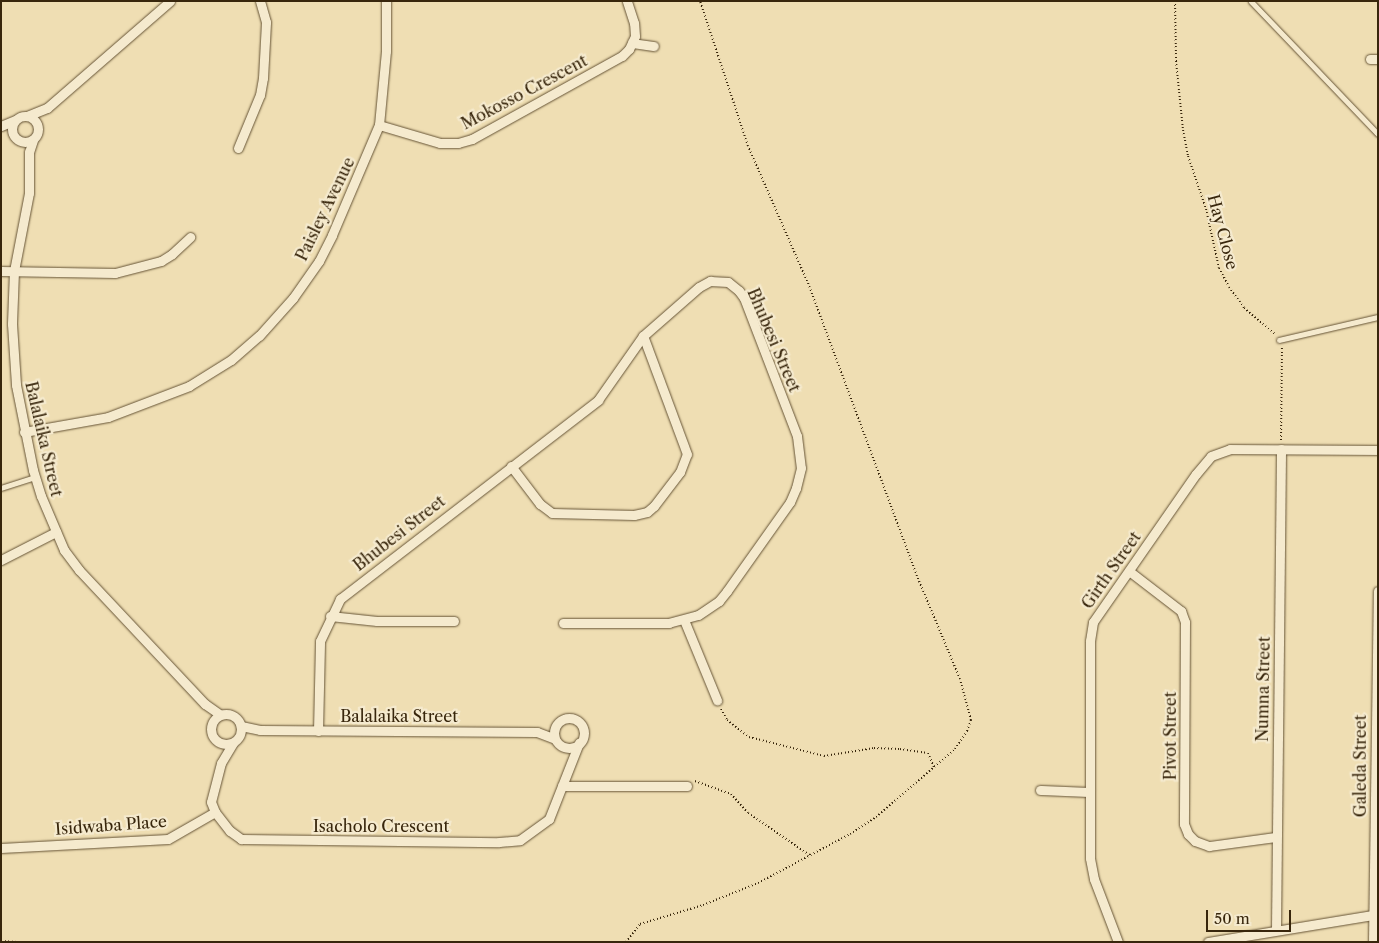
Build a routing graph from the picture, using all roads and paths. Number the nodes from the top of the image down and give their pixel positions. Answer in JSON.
{"nodes":[{"id":1,"x":170,"y":1,"type":"edge"},
{"id":2,"x":260,"y":1,"type":"edge"},
{"id":3,"x":386,"y":1,"type":"edge"},
{"id":4,"x":627,"y":1,"type":"edge"},
{"id":5,"x":700,"y":1,"type":"edge"},
{"id":6,"x":1175,"y":1,"type":"edge"},
{"id":7,"x":1251,"y":1,"type":"edge"},
{"id":8,"x":632,"y":43,"type":"junction"},
{"id":9,"x":654,"y":46,"type":"dead end"},
{"id":10,"x":47,"y":108,"type":"junction"},
{"id":11,"x":28,"y":116,"type":"junction"},
{"id":12,"x":15,"y":120,"type":"junction"},
{"id":13,"x":379,"y":125,"type":"junction"},
{"id":14,"x":1,"y":128,"type":"edge"},
{"id":15,"x":38,"y":128,"type":"junction"},
{"id":16,"x":1378,"y":134,"type":"edge"},
{"id":17,"x":18,"y":139,"type":"junction"},
{"id":18,"x":33,"y":140,"type":"junction"},
{"id":19,"x":238,"y":148,"type":"dead end"},
{"id":20,"x":29,"y":152,"type":"junction"},
{"id":21,"x":190,"y":237,"type":"dead end"},
{"id":22,"x":14,"y":271,"type":"junction"},
{"id":23,"x":1,"y":272,"type":"edge"},
{"id":24,"x":1378,"y":317,"type":"edge"},
{"id":25,"x":643,"y":336,"type":"junction"},
{"id":26,"x":1279,"y":340,"type":"junction"},
{"id":27,"x":24,"y":432,"type":"junction"},
{"id":28,"x":1281,"y":449,"type":"junction"},
{"id":29,"x":1378,"y":450,"type":"edge"},
{"id":30,"x":511,"y":466,"type":"junction"},
{"id":31,"x":35,"y":477,"type":"junction"},
{"id":32,"x":1,"y":488,"type":"edge"},
{"id":33,"x":56,"y":532,"type":"junction"},
{"id":34,"x":1,"y":560,"type":"edge"},
{"id":35,"x":1129,"y":571,"type":"junction"},
{"id":36,"x":1378,"y":591,"type":"edge"},
{"id":37,"x":330,"y":616,"type":"junction"},
{"id":38,"x":684,"y":620,"type":"junction"},
{"id":39,"x":454,"y":621,"type":"dead end"},
{"id":40,"x":563,"y":622,"type":"dead end"},
{"id":41,"x":717,"y":700,"type":"joint"},
{"id":42,"x":205,"y":704,"type":"junction"},
{"id":43,"x":221,"y":715,"type":"junction"},
{"id":44,"x":556,"y":725,"type":"junction"},
{"id":45,"x":211,"y":726,"type":"junction"},
{"id":46,"x":241,"y":726,"type":"junction"},
{"id":47,"x":260,"y":730,"type":"junction"},
{"id":48,"x":318,"y":730,"type":"junction"},
{"id":49,"x":536,"y":732,"type":"junction"},
{"id":50,"x":240,"y":736,"type":"junction"},
{"id":51,"x":555,"y":738,"type":"junction"},
{"id":52,"x":219,"y":742,"type":"junction"},
{"id":53,"x":232,"y":743,"type":"junction"},
{"id":54,"x":579,"y":743,"type":"junction"},
{"id":55,"x":566,"y":747,"type":"junction"},
{"id":56,"x":221,"y":763,"type":"junction"},
{"id":57,"x":934,"y":768,"type":"junction"},
{"id":58,"x":567,"y":770,"type":"junction"},
{"id":59,"x":562,"y":786,"type":"junction"},
{"id":60,"x":687,"y":786,"type":"joint"},
{"id":61,"x":1040,"y":790,"type":"dead end"},
{"id":62,"x":1090,"y":792,"type":"junction"},
{"id":63,"x":215,"y":812,"type":"junction"},
{"id":64,"x":1276,"y":837,"type":"junction"},
{"id":65,"x":1,"y":848,"type":"edge"},
{"id":66,"x":812,"y":856,"type":"junction"},
{"id":67,"x":1373,"y":915,"type":"junction"},
{"id":68,"x":1276,"y":930,"type":"junction"},
{"id":69,"x":1,"y":941,"type":"edge"},
{"id":70,"x":17,"y":942,"type":"edge"},
{"id":71,"x":626,"y":942,"type":"edge"},
{"id":72,"x":1118,"y":942,"type":"edge"},
{"id":73,"x":1208,"y":942,"type":"edge"},
{"id":74,"x":1373,"y":942,"type":"edge"}],
"edges":[{"from":1,"to":10,"type":"street"},
{"from":2,"to":19,"type":"street"},
{"from":3,"to":13,"type":"street","name":"Paisley Avenue"},
{"from":4,"to":8,"type":"street"},
{"from":5,"to":57,"type":"path"},
{"from":6,"to":26,"type":"path","name":"Hay Close"},
{"from":7,"to":16,"type":"lane"},
{"from":8,"to":9,"type":"street"},
{"from":8,"to":13,"type":"street","name":"Mokosso Crescent"},
{"from":10,"to":11,"type":"street"},
{"from":10,"to":15,"type":"street"},
{"from":11,"to":12,"type":"street"},
{"from":11,"to":15,"type":"street"},
{"from":12,"to":14,"type":"street"},
{"from":12,"to":17,"type":"street"},
{"from":13,"to":27,"type":"street","name":"Paisley Avenue"},
{"from":14,"to":17,"type":"street"},
{"from":15,"to":18,"type":"street"},
{"from":17,"to":18,"type":"street"},
{"from":17,"to":20,"type":"street"},
{"from":18,"to":20,"type":"street","name":"Balalaika Street"},
{"from":20,"to":22,"type":"street","name":"Balalaika Street"},
{"from":21,"to":22,"type":"street"},
{"from":22,"to":23,"type":"street"},
{"from":22,"to":27,"type":"street","name":"Balalaika Street"},
{"from":24,"to":26,"type":"lane"},
{"from":25,"to":30,"type":"street","name":"Bhubesi Street"},
{"from":25,"to":30,"type":"street"},
{"from":25,"to":38,"type":"street","name":"Bhubesi Street"},
{"from":26,"to":28,"type":"path"},
{"from":27,"to":31,"type":"street","name":"Balalaika Street"},
{"from":28,"to":29,"type":"street","name":"Girth Street"},
{"from":28,"to":35,"type":"street","name":"Girth Street"},
{"from":28,"to":64,"type":"street","name":"Numna Street"},
{"from":30,"to":37,"type":"street","name":"Bhubesi Street"},
{"from":31,"to":32,"type":"lane"},
{"from":31,"to":33,"type":"street","name":"Balalaika Street"},
{"from":33,"to":34,"type":"street"},
{"from":33,"to":42,"type":"street","name":"Balalaika Street"},
{"from":35,"to":62,"type":"street","name":"Girth Street"},
{"from":35,"to":64,"type":"street","name":"Pivot Street"},
{"from":36,"to":67,"type":"street","name":"Galeda Street"},
{"from":37,"to":39,"type":"street"},
{"from":37,"to":48,"type":"street","name":"Bhubesi Street"},
{"from":38,"to":40,"type":"street","name":"Bhubesi Street"},
{"from":38,"to":41,"type":"street"},
{"from":41,"to":57,"type":"path"},
{"from":42,"to":43,"type":"street","name":"Balalaika Street"},
{"from":42,"to":45,"type":"street","name":"Balalaika Street"},
{"from":43,"to":45,"type":"street"},
{"from":43,"to":46,"type":"street"},
{"from":44,"to":49,"type":"street","name":"Balalaika Street"},
{"from":44,"to":51,"type":"street"},
{"from":44,"to":54,"type":"street"},
{"from":45,"to":52,"type":"street"},
{"from":46,"to":47,"type":"street","name":"Balalaika Street"},
{"from":46,"to":50,"type":"street"},
{"from":47,"to":48,"type":"street","name":"Balalaika Street"},
{"from":47,"to":50,"type":"street","name":"Balalaika Street"},
{"from":48,"to":49,"type":"street","name":"Balalaika Street"},
{"from":49,"to":51,"type":"street","name":"Balalaika Street"},
{"from":50,"to":53,"type":"street"},
{"from":51,"to":55,"type":"street"},
{"from":52,"to":53,"type":"street"},
{"from":52,"to":56,"type":"street"},
{"from":53,"to":56,"type":"street"},
{"from":54,"to":55,"type":"street"},
{"from":54,"to":58,"type":"street","name":"Isacholo Crescent"},
{"from":55,"to":58,"type":"street","name":"Isacholo Crescent"},
{"from":56,"to":63,"type":"street"},
{"from":57,"to":66,"type":"path"},
{"from":58,"to":59,"type":"street","name":"Isacholo Crescent"},
{"from":59,"to":60,"type":"street"},
{"from":59,"to":63,"type":"street","name":"Isacholo Crescent"},
{"from":60,"to":66,"type":"path"},
{"from":61,"to":62,"type":"street"},
{"from":62,"to":72,"type":"street","name":"Girth Street"},
{"from":63,"to":65,"type":"street","name":"Isidwaba Place"},
{"from":64,"to":68,"type":"street","name":"Numna Street"},
{"from":66,"to":71,"type":"path"},
{"from":67,"to":68,"type":"street"},
{"from":67,"to":74,"type":"street","name":"Galeda Street"},
{"from":68,"to":73,"type":"street"},
{"from":69,"to":70,"type":"path"}]}
